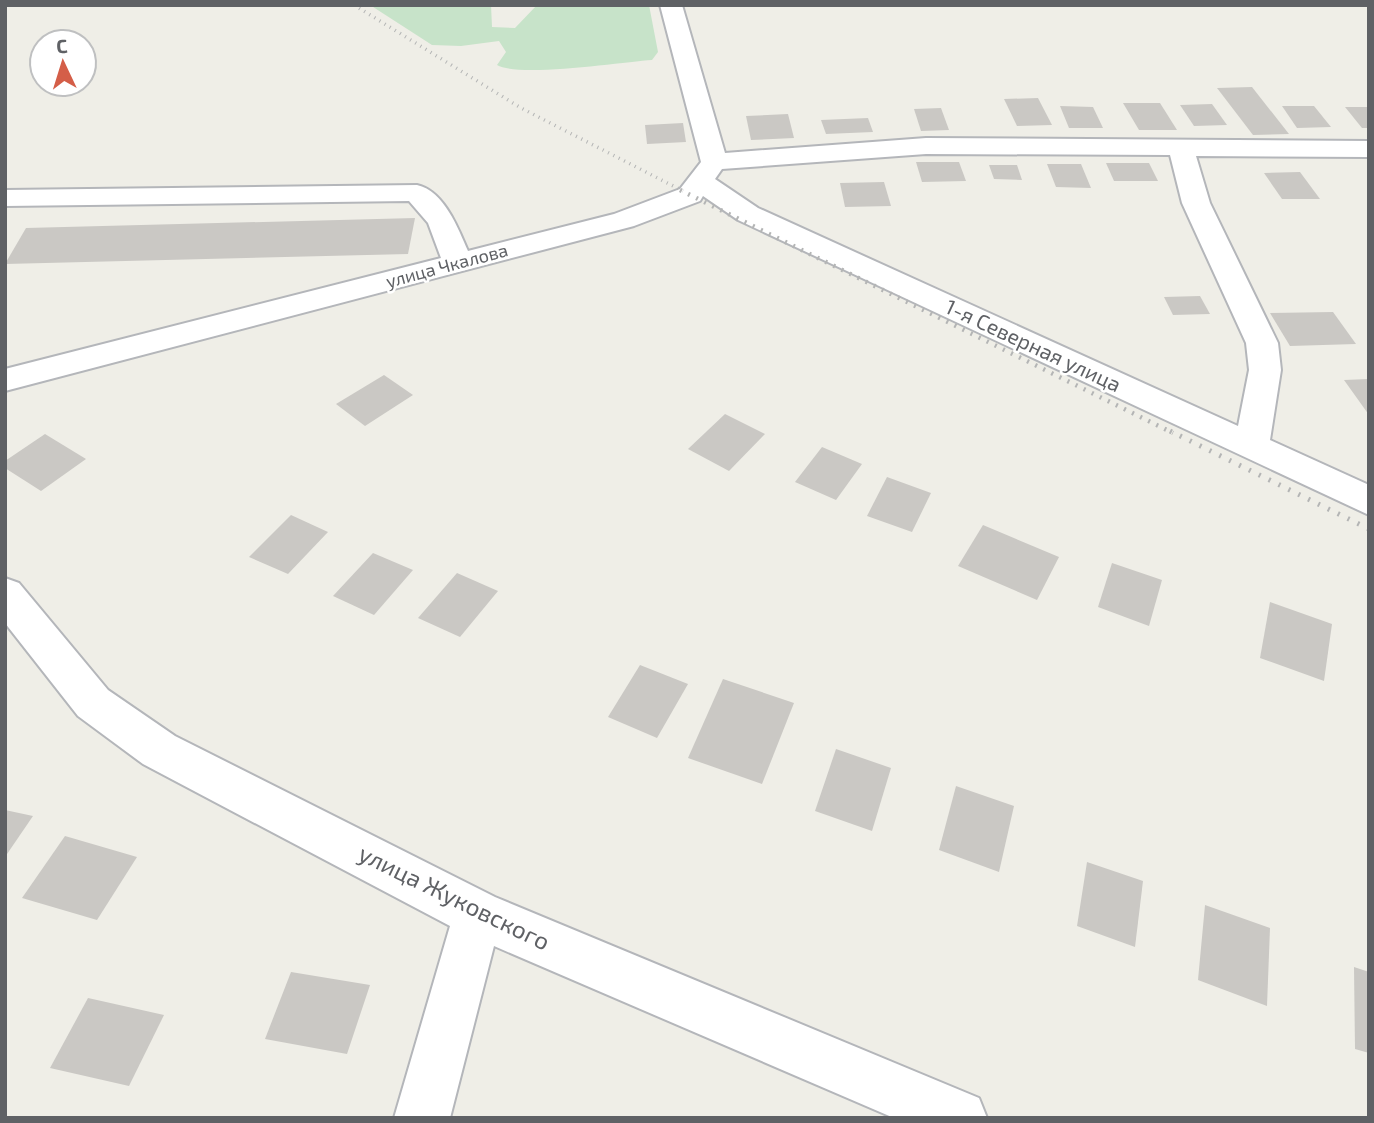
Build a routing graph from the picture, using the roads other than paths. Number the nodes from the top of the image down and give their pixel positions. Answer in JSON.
{"nodes":[{"id":1,"x":671,"y":5,"type":"edge"},
{"id":2,"x":1181,"y":147,"type":"junction"},
{"id":3,"x":1369,"y":149,"type":"edge"},
{"id":4,"x":708,"y":172,"type":"junction"},
{"id":5,"x":5,"y":198,"type":"edge"},
{"id":6,"x":458,"y":264,"type":"junction"},
{"id":7,"x":5,"y":380,"type":"edge"},
{"id":8,"x":1251,"y":447,"type":"junction"},
{"id":9,"x":1369,"y":501,"type":"edge"},
{"id":10,"x":5,"y":594,"type":"edge"},
{"id":11,"x":478,"y":914,"type":"junction"},
{"id":12,"x":422,"y":1118,"type":"edge"},
{"id":13,"x":959,"y":1118,"type":"edge"}],
"edges":[{"from":1,"to":4,"type":"street"},
{"from":2,"to":3,"type":"street"},
{"from":2,"to":4,"type":"street"},
{"from":2,"to":8,"type":"street"},
{"from":4,"to":6,"type":"street","name":"улица Чкалова"},
{"from":4,"to":8,"type":"street","name":"1-я Северная улица"},
{"from":5,"to":6,"type":"street"},
{"from":6,"to":7,"type":"street","name":"улица Чкалова"},
{"from":8,"to":9,"type":"street","name":"1-я Северная улица"},
{"from":10,"to":11,"type":"street","name":"улица Жуковского"},
{"from":11,"to":12,"type":"street"},
{"from":11,"to":13,"type":"street","name":"улица Жуковского"}]}
